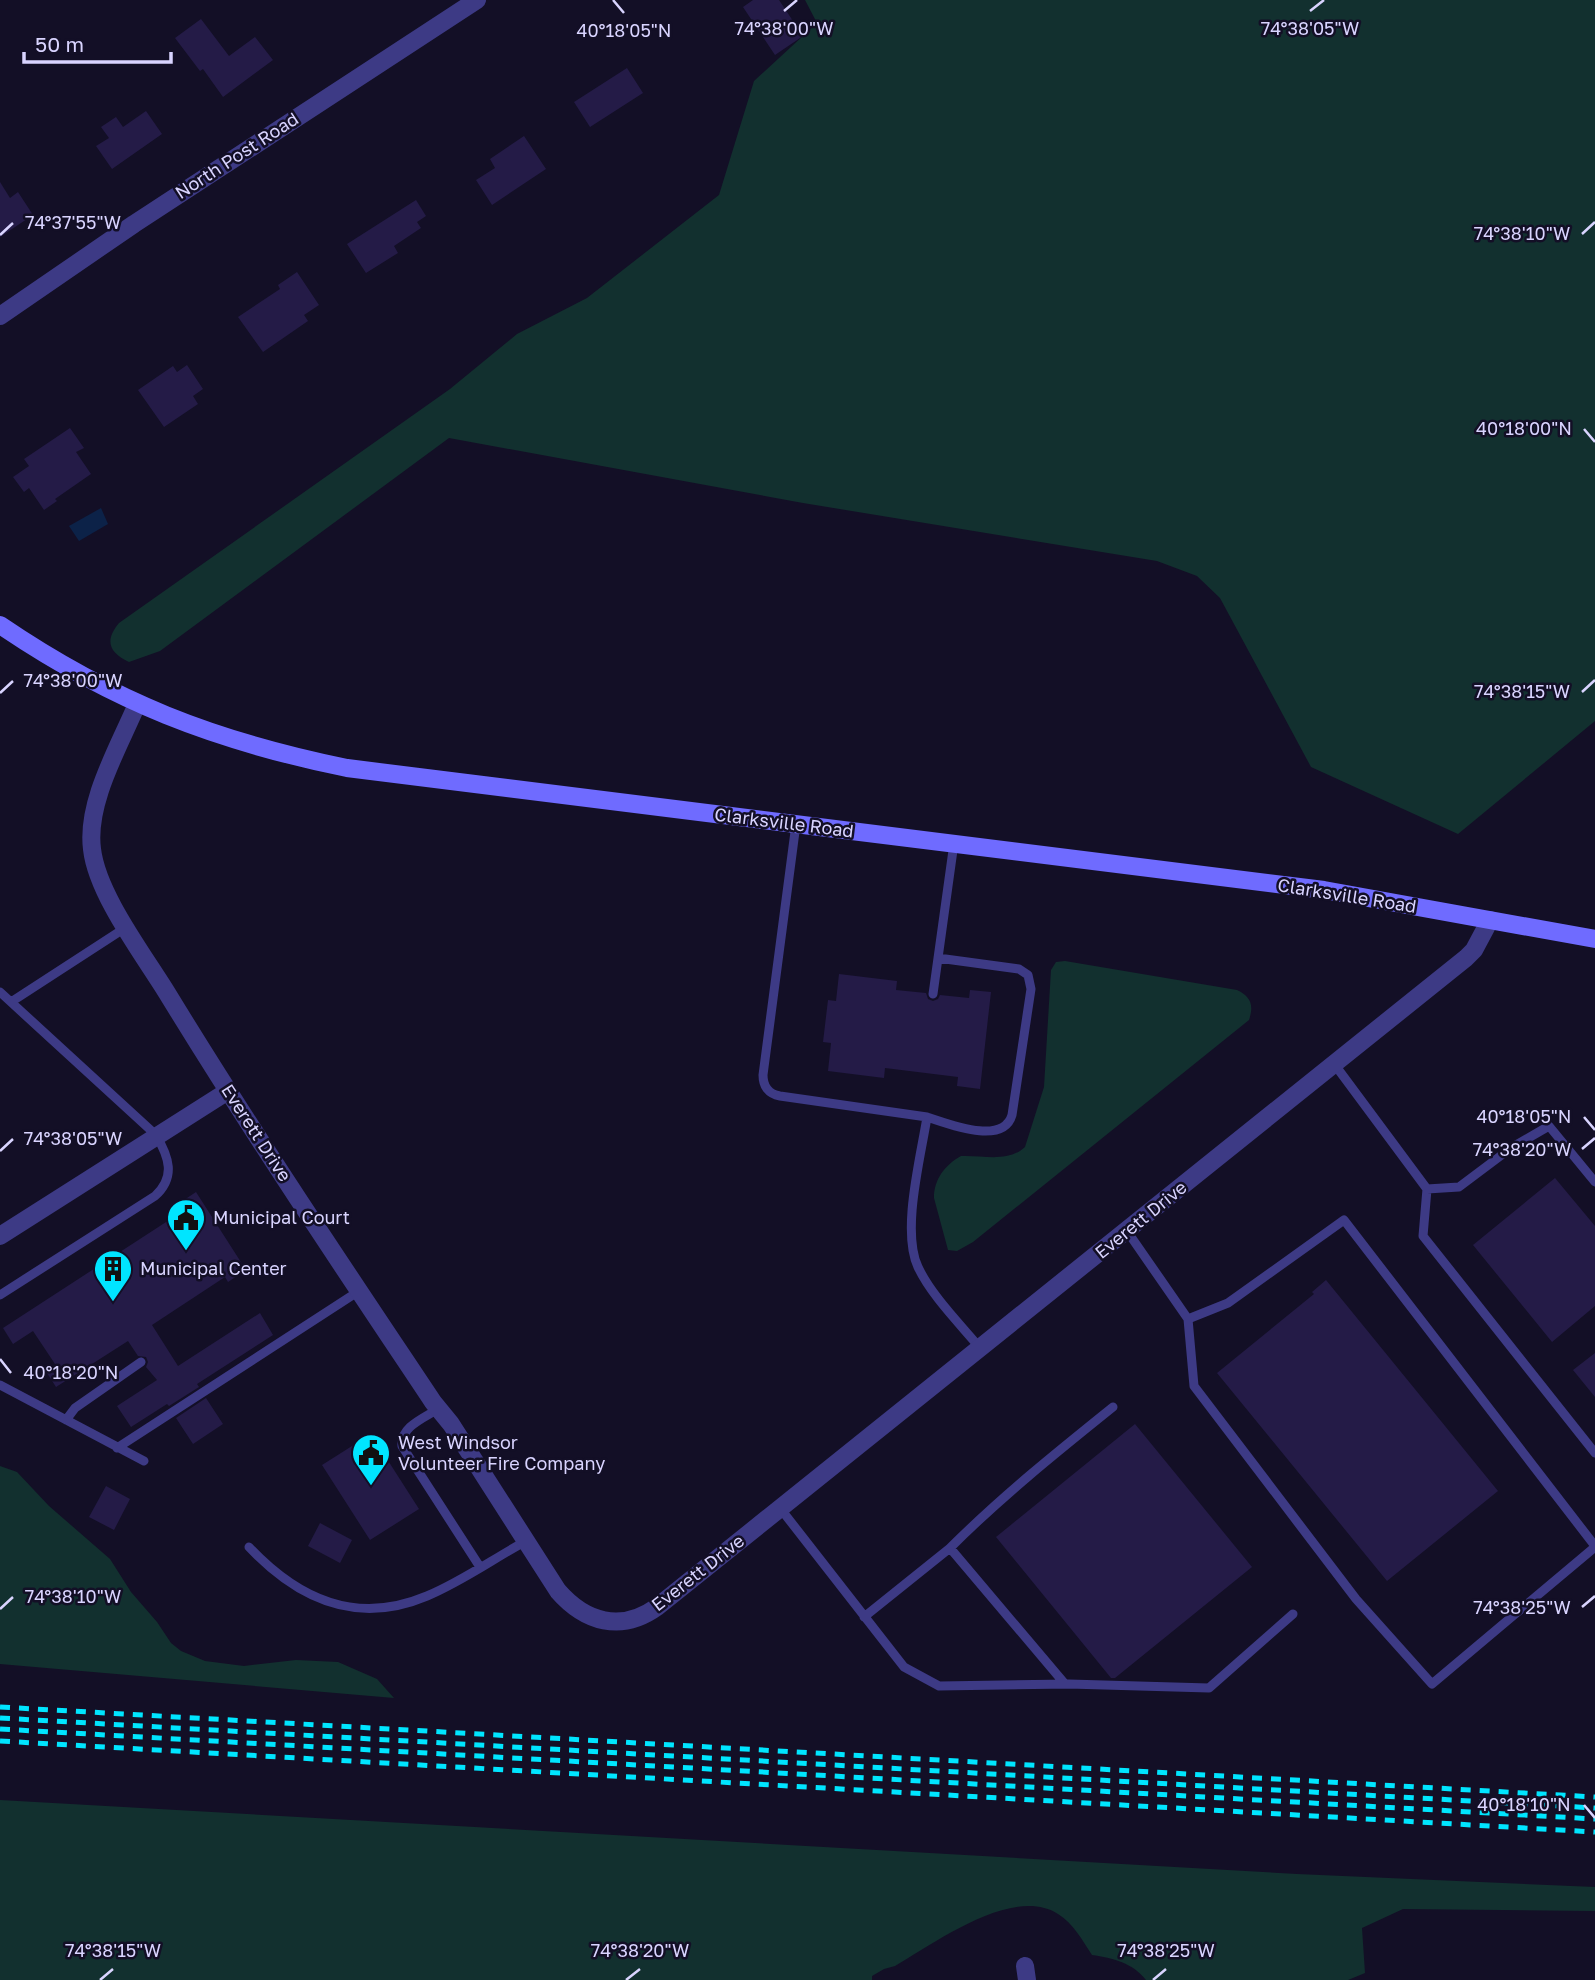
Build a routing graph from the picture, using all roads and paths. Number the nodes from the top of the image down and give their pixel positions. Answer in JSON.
{"nodes":[{"id":1,"x":477,"y":0,"type":"edge"},
{"id":2,"x":0,"y":316,"type":"edge"},
{"id":3,"x":0,"y":625,"type":"edge"},
{"id":4,"x":138,"y":704,"type":"junction"},
{"id":5,"x":796,"y":824,"type":"junction"},
{"id":6,"x":954,"y":843,"type":"junction"},
{"id":7,"x":1490,"y":920,"type":"junction"},
{"id":8,"x":127,"y":927,"type":"junction"},
{"id":9,"x":1595,"y":939,"type":"edge"},
{"id":10,"x":938,"y":958,"type":"junction"},
{"id":11,"x":0,"y":992,"type":"edge"},
{"id":12,"x":933,"y":994,"type":"dead end"},
{"id":13,"x":11,"y":1002,"type":"junction"},
{"id":14,"x":1335,"y":1065,"type":"junction"},
{"id":15,"x":228,"y":1091,"type":"junction"},
{"id":16,"x":927,"y":1117,"type":"junction"},
{"id":17,"x":156,"y":1135,"type":"junction"},
{"id":18,"x":1595,"y":1182,"type":"edge"},
{"id":19,"x":1427,"y":1189,"type":"junction"},
{"id":20,"x":1127,"y":1231,"type":"junction"},
{"id":21,"x":0,"y":1236,"type":"edge"},
{"id":22,"x":359,"y":1291,"type":"junction"},
{"id":23,"x":0,"y":1295,"type":"edge"},
{"id":24,"x":1188,"y":1319,"type":"junction"},
{"id":25,"x":980,"y":1348,"type":"junction"},
{"id":26,"x":142,"y":1362,"type":"dead end"},
{"id":27,"x":0,"y":1385,"type":"edge"},
{"id":28,"x":1113,"y":1407,"type":"dead end"},
{"id":29,"x":438,"y":1409,"type":"junction"},
{"id":30,"x":66,"y":1420,"type":"junction"},
{"id":31,"x":117,"y":1448,"type":"junction"},
{"id":32,"x":1595,"y":1453,"type":"edge"},
{"id":33,"x":144,"y":1461,"type":"dead end"},
{"id":34,"x":780,"y":1508,"type":"junction"},
{"id":35,"x":526,"y":1541,"type":"junction"},
{"id":36,"x":249,"y":1547,"type":"dead end"},
{"id":37,"x":1595,"y":1547,"type":"edge"},
{"id":38,"x":950,"y":1548,"type":"junction"},
{"id":39,"x":480,"y":1567,"type":"junction"},
{"id":40,"x":1293,"y":1614,"type":"dead end"},
{"id":41,"x":864,"y":1617,"type":"junction"},
{"id":42,"x":1065,"y":1684,"type":"junction"}],
"edges":[{"from":1,"to":2,"type":"street","name":"North Post Road"},
{"from":3,"to":4,"type":"street","name":"Clarksville Road"},
{"from":4,"to":5,"type":"street","name":"Clarksville Road"},
{"from":4,"to":8,"type":"street","name":"Everett Drive"},
{"from":5,"to":6,"type":"street","name":"Clarksville Road"},
{"from":5,"to":16,"type":"lane"},
{"from":6,"to":7,"type":"street","name":"Clarksville Road"},
{"from":6,"to":10,"type":"lane"},
{"from":7,"to":9,"type":"street","name":"Clarksville Road"},
{"from":7,"to":14,"type":"street","name":"Everett Drive"},
{"from":8,"to":13,"type":"lane"},
{"from":8,"to":15,"type":"street","name":"Everett Drive"},
{"from":10,"to":12,"type":"lane"},
{"from":10,"to":16,"type":"lane"},
{"from":11,"to":13,"type":"lane"},
{"from":13,"to":17,"type":"lane"},
{"from":14,"to":19,"type":"lane"},
{"from":14,"to":20,"type":"street","name":"Everett Drive"},
{"from":15,"to":17,"type":"street"},
{"from":15,"to":22,"type":"street","name":"Everett Drive"},
{"from":16,"to":25,"type":"lane"},
{"from":17,"to":21,"type":"street"},
{"from":17,"to":23,"type":"lane"},
{"from":18,"to":19,"type":"lane"},
{"from":19,"to":32,"type":"lane"},
{"from":20,"to":24,"type":"lane"},
{"from":20,"to":25,"type":"street","name":"Everett Drive"},
{"from":22,"to":29,"type":"street","name":"Everett Drive"},
{"from":22,"to":31,"type":"lane"},
{"from":24,"to":37,"type":"lane"},
{"from":24,"to":37,"type":"lane"},
{"from":25,"to":34,"type":"street","name":"Everett Drive"},
{"from":26,"to":30,"type":"lane"},
{"from":27,"to":30,"type":"lane"},
{"from":28,"to":38,"type":"lane"},
{"from":29,"to":35,"type":"street","name":"Everett Drive"},
{"from":29,"to":39,"type":"lane"},
{"from":30,"to":31,"type":"lane"},
{"from":31,"to":33,"type":"lane"},
{"from":34,"to":35,"type":"street","name":"Everett Drive"},
{"from":34,"to":41,"type":"lane"},
{"from":35,"to":39,"type":"lane"},
{"from":36,"to":39,"type":"lane"},
{"from":38,"to":41,"type":"lane"},
{"from":38,"to":42,"type":"lane"},
{"from":40,"to":42,"type":"lane"},
{"from":41,"to":42,"type":"lane"}]}
